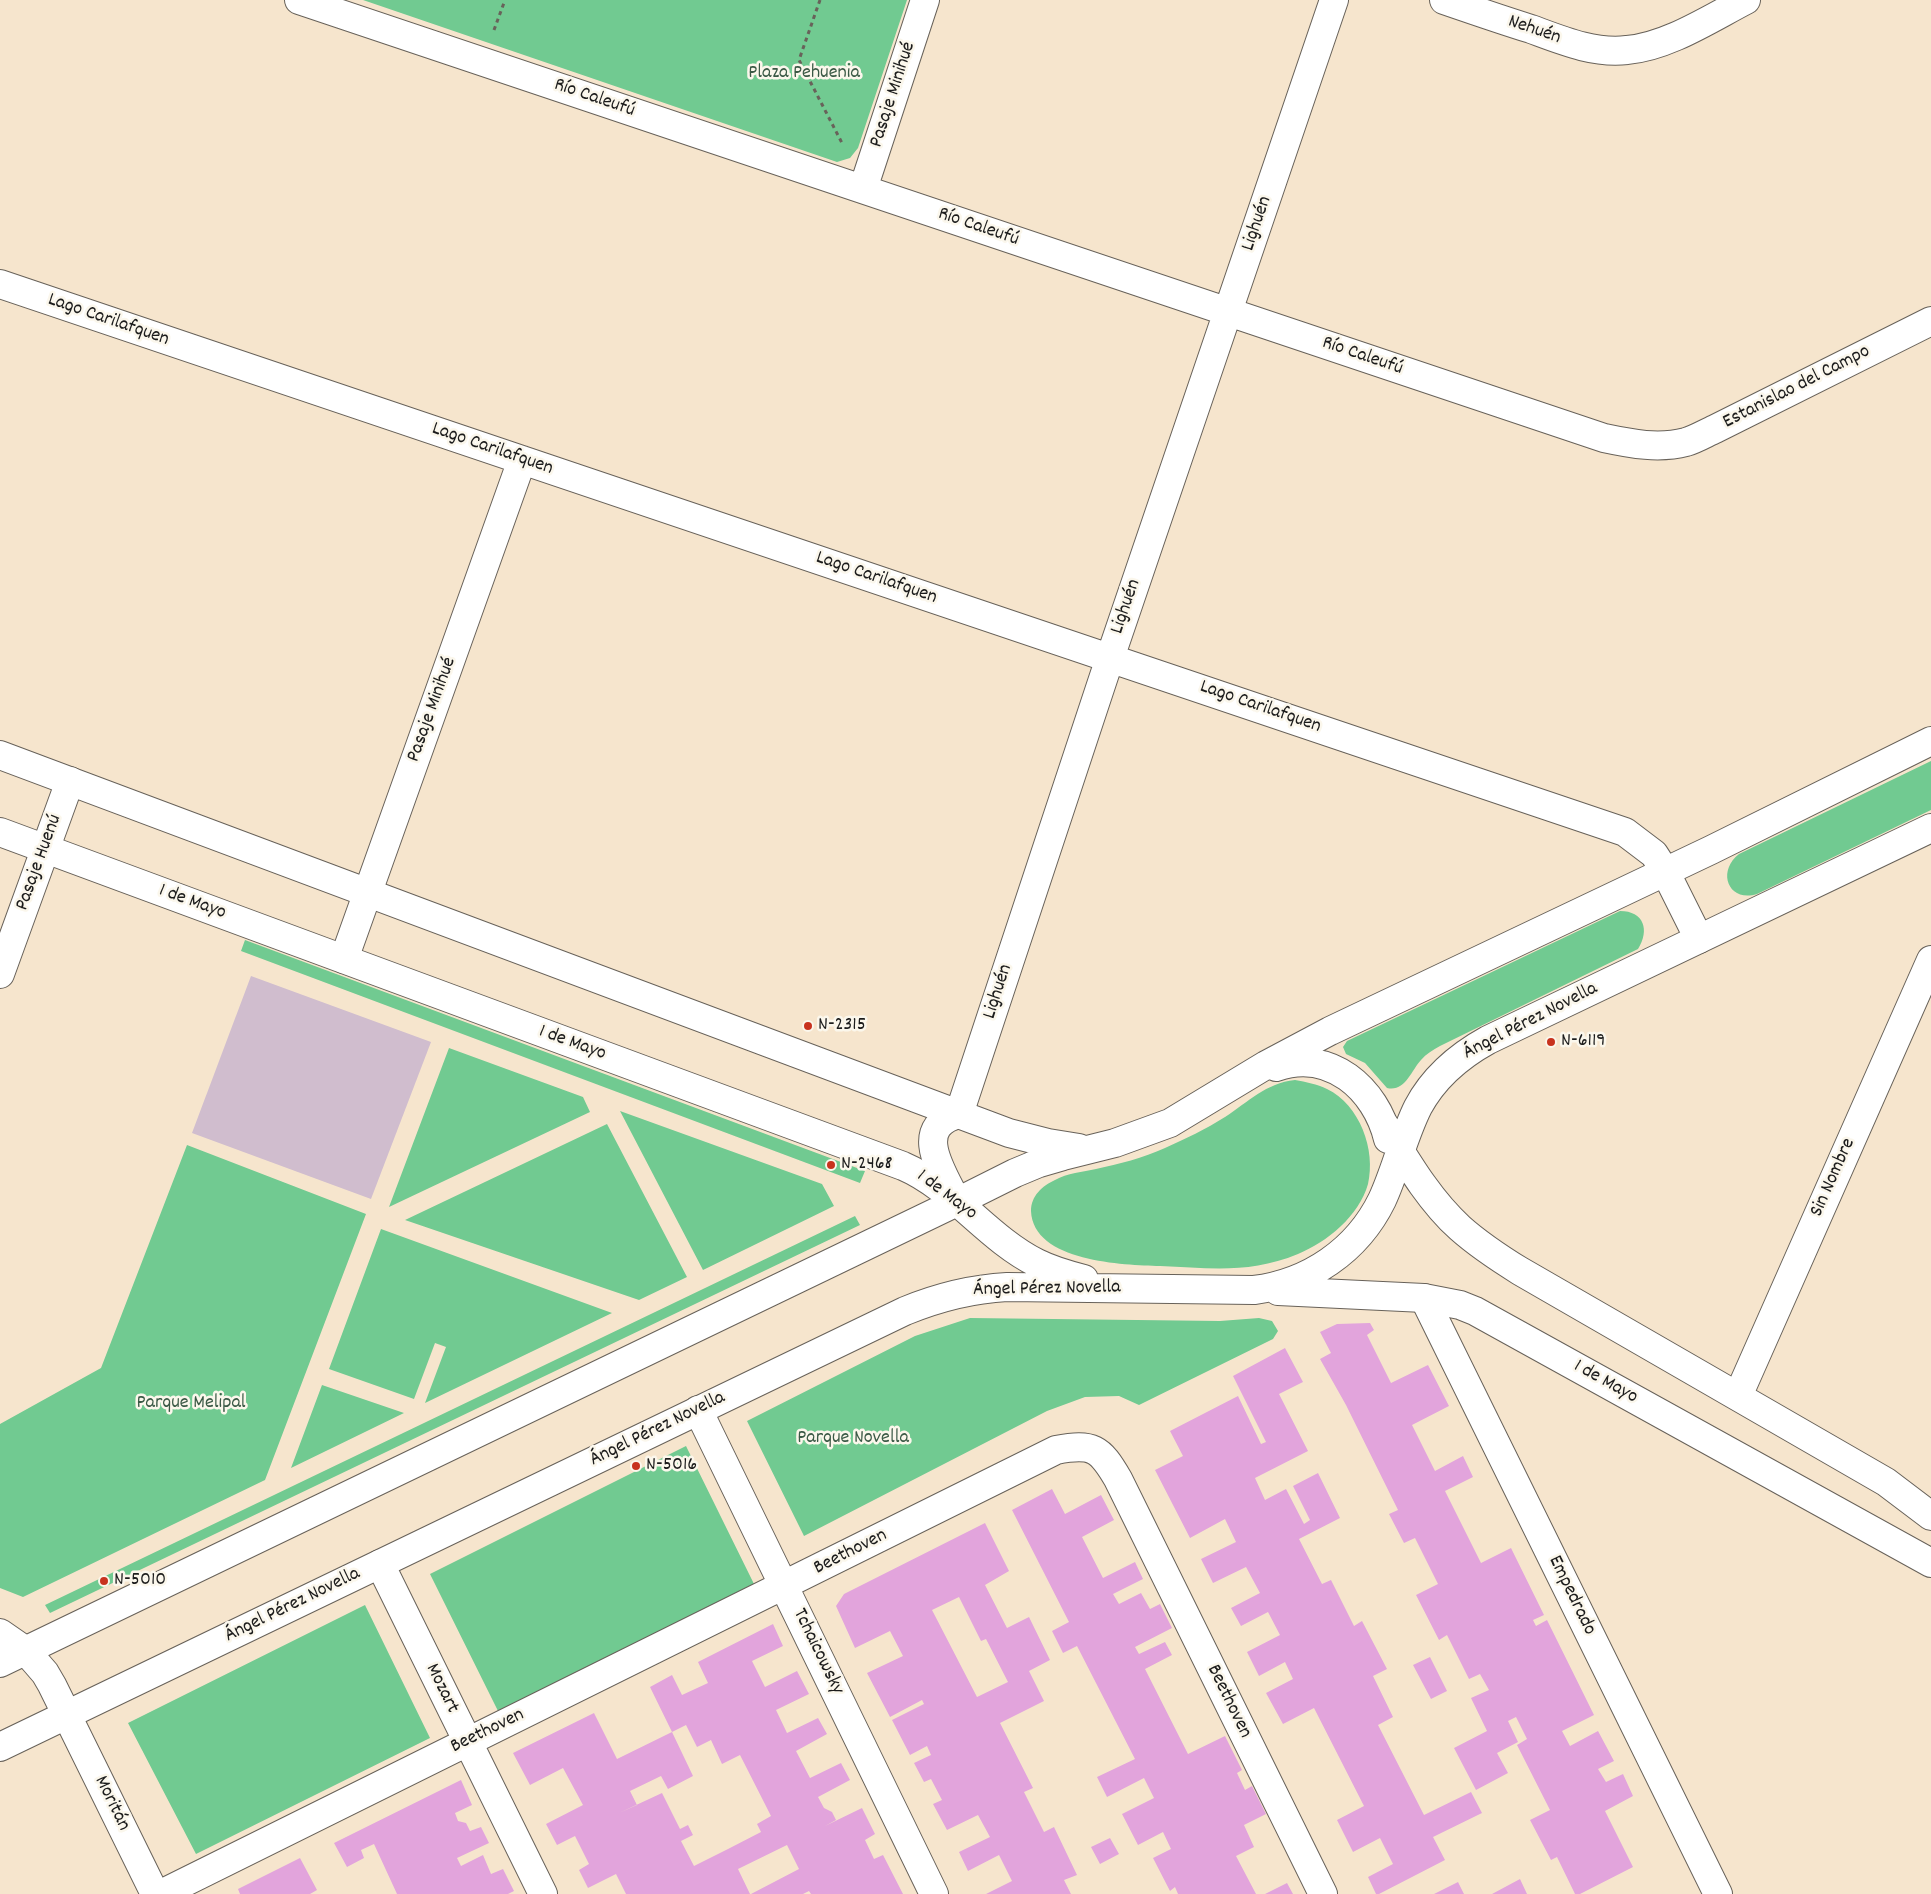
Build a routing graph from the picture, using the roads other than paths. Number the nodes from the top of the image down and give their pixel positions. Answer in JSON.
{"nodes":[{"id":1,"x":299,"y":0,"type":"edge"},
{"id":2,"x":926,"y":0,"type":"edge"},
{"id":3,"x":1334,"y":0,"type":"edge"},
{"id":4,"x":1444,"y":0,"type":"edge"},
{"id":5,"x":1746,"y":0,"type":"edge"},
{"id":6,"x":327,"y":4,"type":"edge"},
{"id":7,"x":863,"y":189,"type":"junction"},
{"id":8,"x":0,"y":284,"type":"edge"},
{"id":9,"x":1228,"y":312,"type":"junction"},
{"id":10,"x":1931,"y":321,"type":"edge"},
{"id":11,"x":1660,"y":446,"type":"joint"},
{"id":12,"x":522,"y":460,"type":"junction"},
{"id":13,"x":1110,"y":658,"type":"junction"},
{"id":14,"x":1931,"y":741,"type":"edge"},
{"id":15,"x":0,"y":755,"type":"edge"},
{"id":16,"x":70,"y":781,"type":"junction"},
{"id":17,"x":1931,"y":828,"type":"edge"},
{"id":18,"x":0,"y":832,"type":"edge"},
{"id":19,"x":45,"y":849,"type":"junction"},
{"id":20,"x":1665,"y":871,"type":"junction"},
{"id":21,"x":368,"y":893,"type":"junction"},
{"id":22,"x":1699,"y":939,"type":"junction"},
{"id":23,"x":344,"y":959,"type":"junction"},
{"id":24,"x":1931,"y":960,"type":"edge"},
{"id":25,"x":0,"y":974,"type":"edge"},
{"id":26,"x":1242,"y":1080,"type":"junction"},
{"id":27,"x":959,"y":1114,"type":"junction"},
{"id":28,"x":1383,"y":1123,"type":"junction"},
{"id":29,"x":1088,"y":1150,"type":"junction"},
{"id":30,"x":1400,"y":1150,"type":"junction"},
{"id":31,"x":1390,"y":1181,"type":"junction"},
{"id":32,"x":957,"y":1202,"type":"junction"},
{"id":33,"x":1125,"y":1288,"type":"junction"},
{"id":34,"x":1254,"y":1290,"type":"junction"},
{"id":35,"x":1424,"y":1298,"type":"junction"},
{"id":36,"x":1738,"y":1396,"type":"junction"},
{"id":37,"x":698,"y":1410,"type":"junction"},
{"id":38,"x":1931,"y":1516,"type":"edge"},
{"id":39,"x":1931,"y":1563,"type":"edge"},
{"id":40,"x":380,"y":1564,"type":"junction"},
{"id":41,"x":784,"y":1586,"type":"junction"},
{"id":42,"x":0,"y":1632,"type":"edge"},
{"id":43,"x":26,"y":1651,"type":"junction"},
{"id":44,"x":0,"y":1663,"type":"edge"},
{"id":45,"x":67,"y":1714,"type":"junction"},
{"id":46,"x":468,"y":1742,"type":"junction"},
{"id":47,"x":0,"y":1746,"type":"edge"},
{"id":48,"x":1712,"y":1892,"type":"edge"},
{"id":49,"x":155,"y":1894,"type":"edge"},
{"id":50,"x":161,"y":1894,"type":"edge"},
{"id":51,"x":543,"y":1894,"type":"edge"},
{"id":52,"x":934,"y":1894,"type":"edge"},
{"id":53,"x":1323,"y":1894,"type":"edge"}],
"edges":[{"from":1,"to":6,"type":"street","name":"Río Caleufú"},
{"from":2,"to":7,"type":"street","name":"Pasaje Minihué"},
{"from":3,"to":9,"type":"street","name":"Lighuén"},
{"from":4,"to":5,"type":"street","name":"Nehuén"},
{"from":6,"to":7,"type":"street","name":"Río Caleufú"},
{"from":7,"to":9,"type":"street","name":"Río Caleufú"},
{"from":8,"to":12,"type":"street","name":"Lago Carilafquen"},
{"from":9,"to":11,"type":"street","name":"Río Caleufú"},
{"from":9,"to":13,"type":"street","name":"Lighuén"},
{"from":10,"to":11,"type":"street","name":"Estanislao del Campo"},
{"from":12,"to":13,"type":"street","name":"Lago Carilafquen"},
{"from":12,"to":21,"type":"street","name":"Pasaje Minihué"},
{"from":13,"to":20,"type":"street","name":"Lago Carilafquen"},
{"from":13,"to":27,"type":"street","name":"Lighuén"},
{"from":14,"to":20,"type":"street"},
{"from":15,"to":16,"type":"street"},
{"from":16,"to":19,"type":"street","name":"Pasaje Huenú"},
{"from":16,"to":21,"type":"street"},
{"from":17,"to":22,"type":"street","name":"Ángel Pérez Novella"},
{"from":18,"to":19,"type":"street","name":"1 de Mayo"},
{"from":19,"to":23,"type":"street","name":"1 de Mayo"},
{"from":19,"to":25,"type":"street","name":"Pasaje Huenú"},
{"from":20,"to":22,"type":"street","name":"Lago Carilafquen"},
{"from":20,"to":26,"type":"street"},
{"from":21,"to":23,"type":"street","name":"Pasaje Minihué"},
{"from":21,"to":27,"type":"street"},
{"from":22,"to":30,"type":"street","name":"Ángel Pérez Novella"},
{"from":23,"to":32,"type":"street","name":"1 de Mayo"},
{"from":24,"to":36,"type":"street","name":"Sin Nombre"},
{"from":26,"to":28,"type":"street"},
{"from":26,"to":29,"type":"street"},
{"from":27,"to":29,"type":"street"},
{"from":27,"to":32,"type":"street"},
{"from":28,"to":30,"type":"street"},
{"from":28,"to":31,"type":"street"},
{"from":29,"to":32,"type":"street"},
{"from":30,"to":31,"type":"street","name":"Ángel Pérez Novella"},
{"from":30,"to":36,"type":"street"},
{"from":31,"to":34,"type":"street","name":"Ángel Pérez Novella"},
{"from":32,"to":33,"type":"street","name":"1 de Mayo"},
{"from":32,"to":43,"type":"street"},
{"from":33,"to":34,"type":"street","name":"Ángel Pérez Novella"},
{"from":33,"to":37,"type":"street","name":"Ángel Pérez Novella"},
{"from":34,"to":35,"type":"street","name":"1 de Mayo"},
{"from":35,"to":39,"type":"street","name":"1 de Mayo"},
{"from":35,"to":48,"type":"street","name":"Empedrado"},
{"from":36,"to":38,"type":"street"},
{"from":37,"to":40,"type":"street","name":"Ángel Pérez Novella"},
{"from":37,"to":41,"type":"street","name":"Tchaicowsky"},
{"from":40,"to":45,"type":"street","name":"Ángel Pérez Novella"},
{"from":40,"to":46,"type":"street","name":"Mozart"},
{"from":41,"to":46,"type":"street","name":"Beethoven"},
{"from":41,"to":52,"type":"street","name":"Tchaicowsky"},
{"from":41,"to":53,"type":"street","name":"Beethoven"},
{"from":42,"to":43,"type":"street","name":"Moritán"},
{"from":43,"to":44,"type":"street"},
{"from":43,"to":45,"type":"street","name":"Moritán"},
{"from":45,"to":47,"type":"street","name":"Ángel Pérez Novella"},
{"from":45,"to":49,"type":"street","name":"Moritán"},
{"from":46,"to":50,"type":"street","name":"Beethoven"},
{"from":46,"to":51,"type":"street","name":"Mozart"}]}
